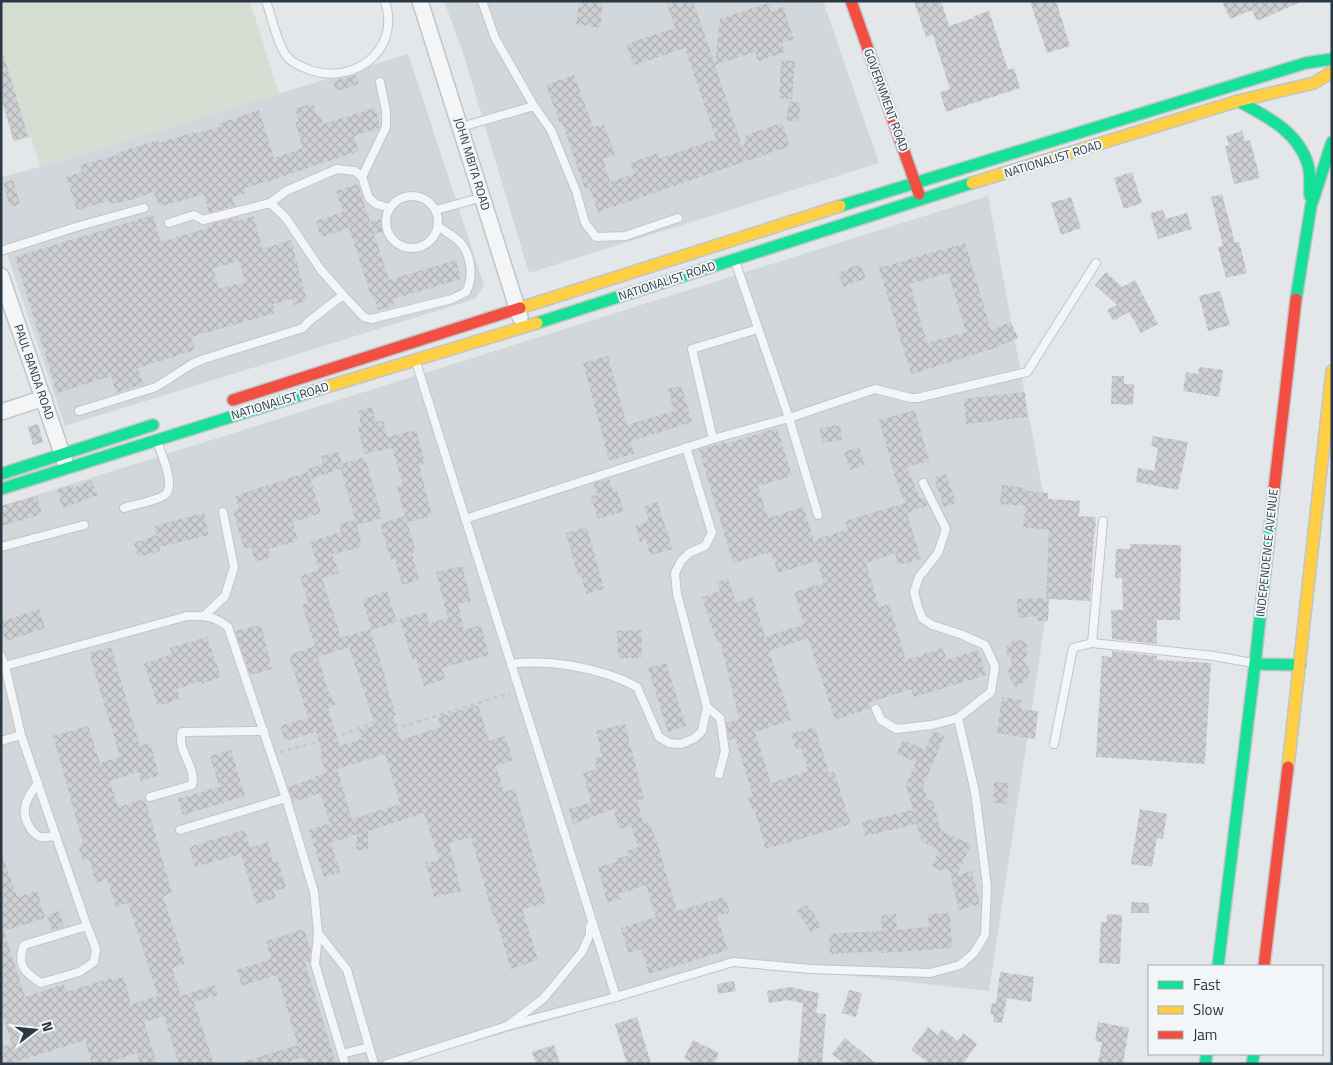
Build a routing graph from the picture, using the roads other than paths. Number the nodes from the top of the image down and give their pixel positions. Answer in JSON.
{"nodes":[{"id":1,"x":266,"y":1,"type":"edge"},
{"id":2,"x":385,"y":1,"type":"edge"},
{"id":3,"x":420,"y":1,"type":"edge"},
{"id":4,"x":482,"y":1,"type":"edge"},
{"id":5,"x":851,"y":1,"type":"edge"},
{"id":6,"x":1332,"y":59,"type":"edge"},
{"id":7,"x":1332,"y":72,"type":"edge"},
{"id":8,"x":380,"y":82,"type":"dead end"},
{"id":9,"x":1238,"y":101,"type":"junction"},
{"id":10,"x":534,"y":106,"type":"junction"},
{"id":11,"x":461,"y":127,"type":"junction"},
{"id":12,"x":1332,"y":142,"type":"edge"},
{"id":13,"x":362,"y":177,"type":"junction"},
{"id":14,"x":916,"y":181,"type":"junction"},
{"id":15,"x":482,"y":197,"type":"junction"},
{"id":16,"x":921,"y":199,"type":"junction"},
{"id":17,"x":270,"y":203,"type":"junction"},
{"id":18,"x":1311,"y":206,"type":"junction"},
{"id":19,"x":144,"y":208,"type":"dead end"},
{"id":20,"x":390,"y":208,"type":"junction"},
{"id":21,"x":436,"y":210,"type":"junction"},
{"id":22,"x":678,"y":218,"type":"dead end"},
{"id":23,"x":169,"y":223,"type":"dead end"},
{"id":24,"x":438,"y":226,"type":"junction"},
{"id":25,"x":729,"y":242,"type":"junction"},
{"id":26,"x":1,"y":251,"type":"edge"},
{"id":27,"x":734,"y":259,"type":"junction"},
{"id":28,"x":1096,"y":263,"type":"dead end"},
{"id":29,"x":1,"y":276,"type":"edge"},
{"id":30,"x":344,"y":296,"type":"junction"},
{"id":31,"x":518,"y":310,"type":"junction"},
{"id":32,"x":524,"y":328,"type":"junction"},
{"id":33,"x":758,"y":329,"type":"junction"},
{"id":34,"x":415,"y":361,"type":"junction"},
{"id":35,"x":1332,"y":371,"type":"edge"},
{"id":36,"x":44,"y":398,"type":"junction"},
{"id":37,"x":217,"y":405,"type":"dead end"},
{"id":38,"x":79,"y":411,"type":"dead end"},
{"id":39,"x":1,"y":412,"type":"edge"},
{"id":40,"x":789,"y":418,"type":"junction"},
{"id":41,"x":161,"y":423,"type":"dead end"},
{"id":42,"x":156,"y":439,"type":"junction"},
{"id":43,"x":713,"y":439,"type":"junction"},
{"id":44,"x":686,"y":447,"type":"junction"},
{"id":45,"x":62,"y":454,"type":"junction"},
{"id":46,"x":67,"y":468,"type":"junction"},
{"id":47,"x":1,"y":474,"type":"edge"},
{"id":48,"x":923,"y":483,"type":"dead end"},
{"id":49,"x":1,"y":489,"type":"edge"},
{"id":50,"x":124,"y":508,"type":"dead end"},
{"id":51,"x":223,"y":512,"type":"dead end"},
{"id":52,"x":818,"y":515,"type":"dead end"},
{"id":53,"x":465,"y":519,"type":"junction"},
{"id":54,"x":1103,"y":521,"type":"dead end"},
{"id":55,"x":84,"y":525,"type":"dead end"},
{"id":56,"x":1,"y":547,"type":"edge"},
{"id":57,"x":204,"y":616,"type":"junction"},
{"id":58,"x":1092,"y":643,"type":"junction"},
{"id":59,"x":1,"y":656,"type":"edge"},
{"id":60,"x":511,"y":664,"type":"junction"},
{"id":61,"x":1255,"y":664,"type":"junction"},
{"id":62,"x":1300,"y":665,"type":"junction"},
{"id":63,"x":4,"y":666,"type":"junction"},
{"id":64,"x":707,"y":707,"type":"junction"},
{"id":65,"x":876,"y":709,"type":"dead end"},
{"id":66,"x":958,"y":718,"type":"junction"},
{"id":67,"x":264,"y":731,"type":"junction"},
{"id":68,"x":21,"y":735,"type":"junction"},
{"id":69,"x":1,"y":741,"type":"edge"},
{"id":70,"x":1054,"y":744,"type":"dead end"},
{"id":71,"x":719,"y":774,"type":"dead end"},
{"id":72,"x":38,"y":783,"type":"junction"},
{"id":73,"x":150,"y":797,"type":"dead end"},
{"id":74,"x":286,"y":798,"type":"junction"},
{"id":75,"x":180,"y":830,"type":"dead end"},
{"id":76,"x":56,"y":836,"type":"junction"},
{"id":77,"x":590,"y":919,"type":"junction"},
{"id":78,"x":86,"y":926,"type":"junction"},
{"id":79,"x":318,"y":933,"type":"junction"},
{"id":80,"x":1218,"y":965,"type":"edge"},
{"id":81,"x":1264,"y":965,"type":"edge"},
{"id":82,"x":616,"y":997,"type":"junction"},
{"id":83,"x":507,"y":1026,"type":"junction"},
{"id":84,"x":369,"y":1047,"type":"junction"},
{"id":85,"x":342,"y":1054,"type":"junction"},
{"id":86,"x":345,"y":1064,"type":"edge"},
{"id":87,"x":374,"y":1064,"type":"edge"},
{"id":88,"x":387,"y":1064,"type":"edge"}],
"edges":[{"from":1,"to":2,"type":"lane"},
{"from":3,"to":11,"type":"street","name":"JOHN MBITA ROAD"},
{"from":4,"to":10,"type":"lane"},
{"from":5,"to":14,"type":"main road","name":"GOVERNMENT ROAD"},
{"from":6,"to":14,"type":"main road","name":"NATIONALIST ROAD"},
{"from":7,"to":9,"type":"main road","name":"NATIONALIST ROAD"},
{"from":8,"to":13,"type":"lane"},
{"from":9,"to":16,"type":"main road","name":"NATIONALIST ROAD"},
{"from":9,"to":18,"type":"main road"},
{"from":10,"to":11,"type":"lane"},
{"from":10,"to":22,"type":"lane"},
{"from":11,"to":15,"type":"street","name":"JOHN MBITA ROAD"},
{"from":12,"to":18,"type":"main road","name":"INDEPENDENCE AVENUE"},
{"from":13,"to":17,"type":"lane"},
{"from":13,"to":20,"type":"lane"},
{"from":14,"to":16,"type":"main road","name":"GOVERNMENT ROAD"},
{"from":14,"to":25,"type":"main road","name":"NATIONALIST ROAD"},
{"from":15,"to":21,"type":"lane"},
{"from":15,"to":31,"type":"street","name":"JOHN MBITA ROAD"},
{"from":16,"to":27,"type":"main road","name":"NATIONALIST ROAD"},
{"from":17,"to":23,"type":"lane"},
{"from":17,"to":30,"type":"lane"},
{"from":18,"to":61,"type":"main road","name":"INDEPENDENCE AVENUE"},
{"from":19,"to":26,"type":"lane"},
{"from":20,"to":21,"type":"lane"},
{"from":20,"to":24,"type":"lane"},
{"from":21,"to":24,"type":"lane"},
{"from":24,"to":30,"type":"lane"},
{"from":25,"to":27,"type":"lane"},
{"from":25,"to":31,"type":"main road","name":"NATIONALIST ROAD"},
{"from":27,"to":32,"type":"main road","name":"NATIONALIST ROAD"},
{"from":27,"to":33,"type":"lane"},
{"from":28,"to":40,"type":"lane"},
{"from":29,"to":36,"type":"street","name":"PAUL BANDA ROAD"},
{"from":30,"to":38,"type":"lane"},
{"from":31,"to":32,"type":"street","name":"JOHN MBITA ROAD"},
{"from":31,"to":37,"type":"main road","name":"NATIONALIST ROAD"},
{"from":32,"to":34,"type":"main road","name":"NATIONALIST ROAD"},
{"from":33,"to":40,"type":"lane"},
{"from":33,"to":43,"type":"lane"},
{"from":34,"to":42,"type":"main road","name":"NATIONALIST ROAD"},
{"from":34,"to":53,"type":"lane"},
{"from":35,"to":62,"type":"main road"},
{"from":36,"to":39,"type":"street"},
{"from":36,"to":45,"type":"street","name":"PAUL BANDA ROAD"},
{"from":40,"to":43,"type":"lane"},
{"from":40,"to":52,"type":"lane"},
{"from":41,"to":45,"type":"main road"},
{"from":42,"to":46,"type":"main road","name":"NATIONALIST ROAD"},
{"from":42,"to":50,"type":"lane"},
{"from":43,"to":44,"type":"lane"},
{"from":44,"to":53,"type":"lane"},
{"from":44,"to":64,"type":"lane"},
{"from":45,"to":46,"type":"street","name":"PAUL BANDA ROAD"},
{"from":45,"to":47,"type":"main road"},
{"from":46,"to":49,"type":"main road","name":"NATIONALIST ROAD"},
{"from":48,"to":66,"type":"lane"},
{"from":51,"to":57,"type":"lane"},
{"from":53,"to":60,"type":"lane"},
{"from":54,"to":58,"type":"lane"},
{"from":55,"to":56,"type":"lane"},
{"from":57,"to":63,"type":"lane"},
{"from":57,"to":67,"type":"lane"},
{"from":58,"to":61,"type":"lane"},
{"from":58,"to":70,"type":"lane"},
{"from":59,"to":63,"type":"lane"},
{"from":60,"to":64,"type":"lane"},
{"from":60,"to":77,"type":"lane"},
{"from":61,"to":62,"type":"main road"},
{"from":61,"to":80,"type":"main road","name":"INDEPENDENCE AVENUE"},
{"from":62,"to":81,"type":"main road"},
{"from":63,"to":68,"type":"lane"},
{"from":64,"to":71,"type":"lane"},
{"from":65,"to":66,"type":"lane"},
{"from":66,"to":82,"type":"lane"},
{"from":67,"to":73,"type":"lane"},
{"from":67,"to":74,"type":"lane"},
{"from":68,"to":69,"type":"lane"},
{"from":68,"to":72,"type":"lane"},
{"from":72,"to":76,"type":"lane"},
{"from":72,"to":76,"type":"lane"},
{"from":74,"to":75,"type":"lane"},
{"from":74,"to":79,"type":"lane"},
{"from":76,"to":78,"type":"lane"},
{"from":77,"to":82,"type":"lane"},
{"from":77,"to":83,"type":"lane"},
{"from":78,"to":78,"type":"lane"},
{"from":79,"to":84,"type":"lane"},
{"from":79,"to":85,"type":"lane"},
{"from":82,"to":83,"type":"lane"},
{"from":83,"to":88,"type":"lane"},
{"from":84,"to":85,"type":"lane"},
{"from":84,"to":87,"type":"lane"},
{"from":85,"to":86,"type":"lane"}]}
